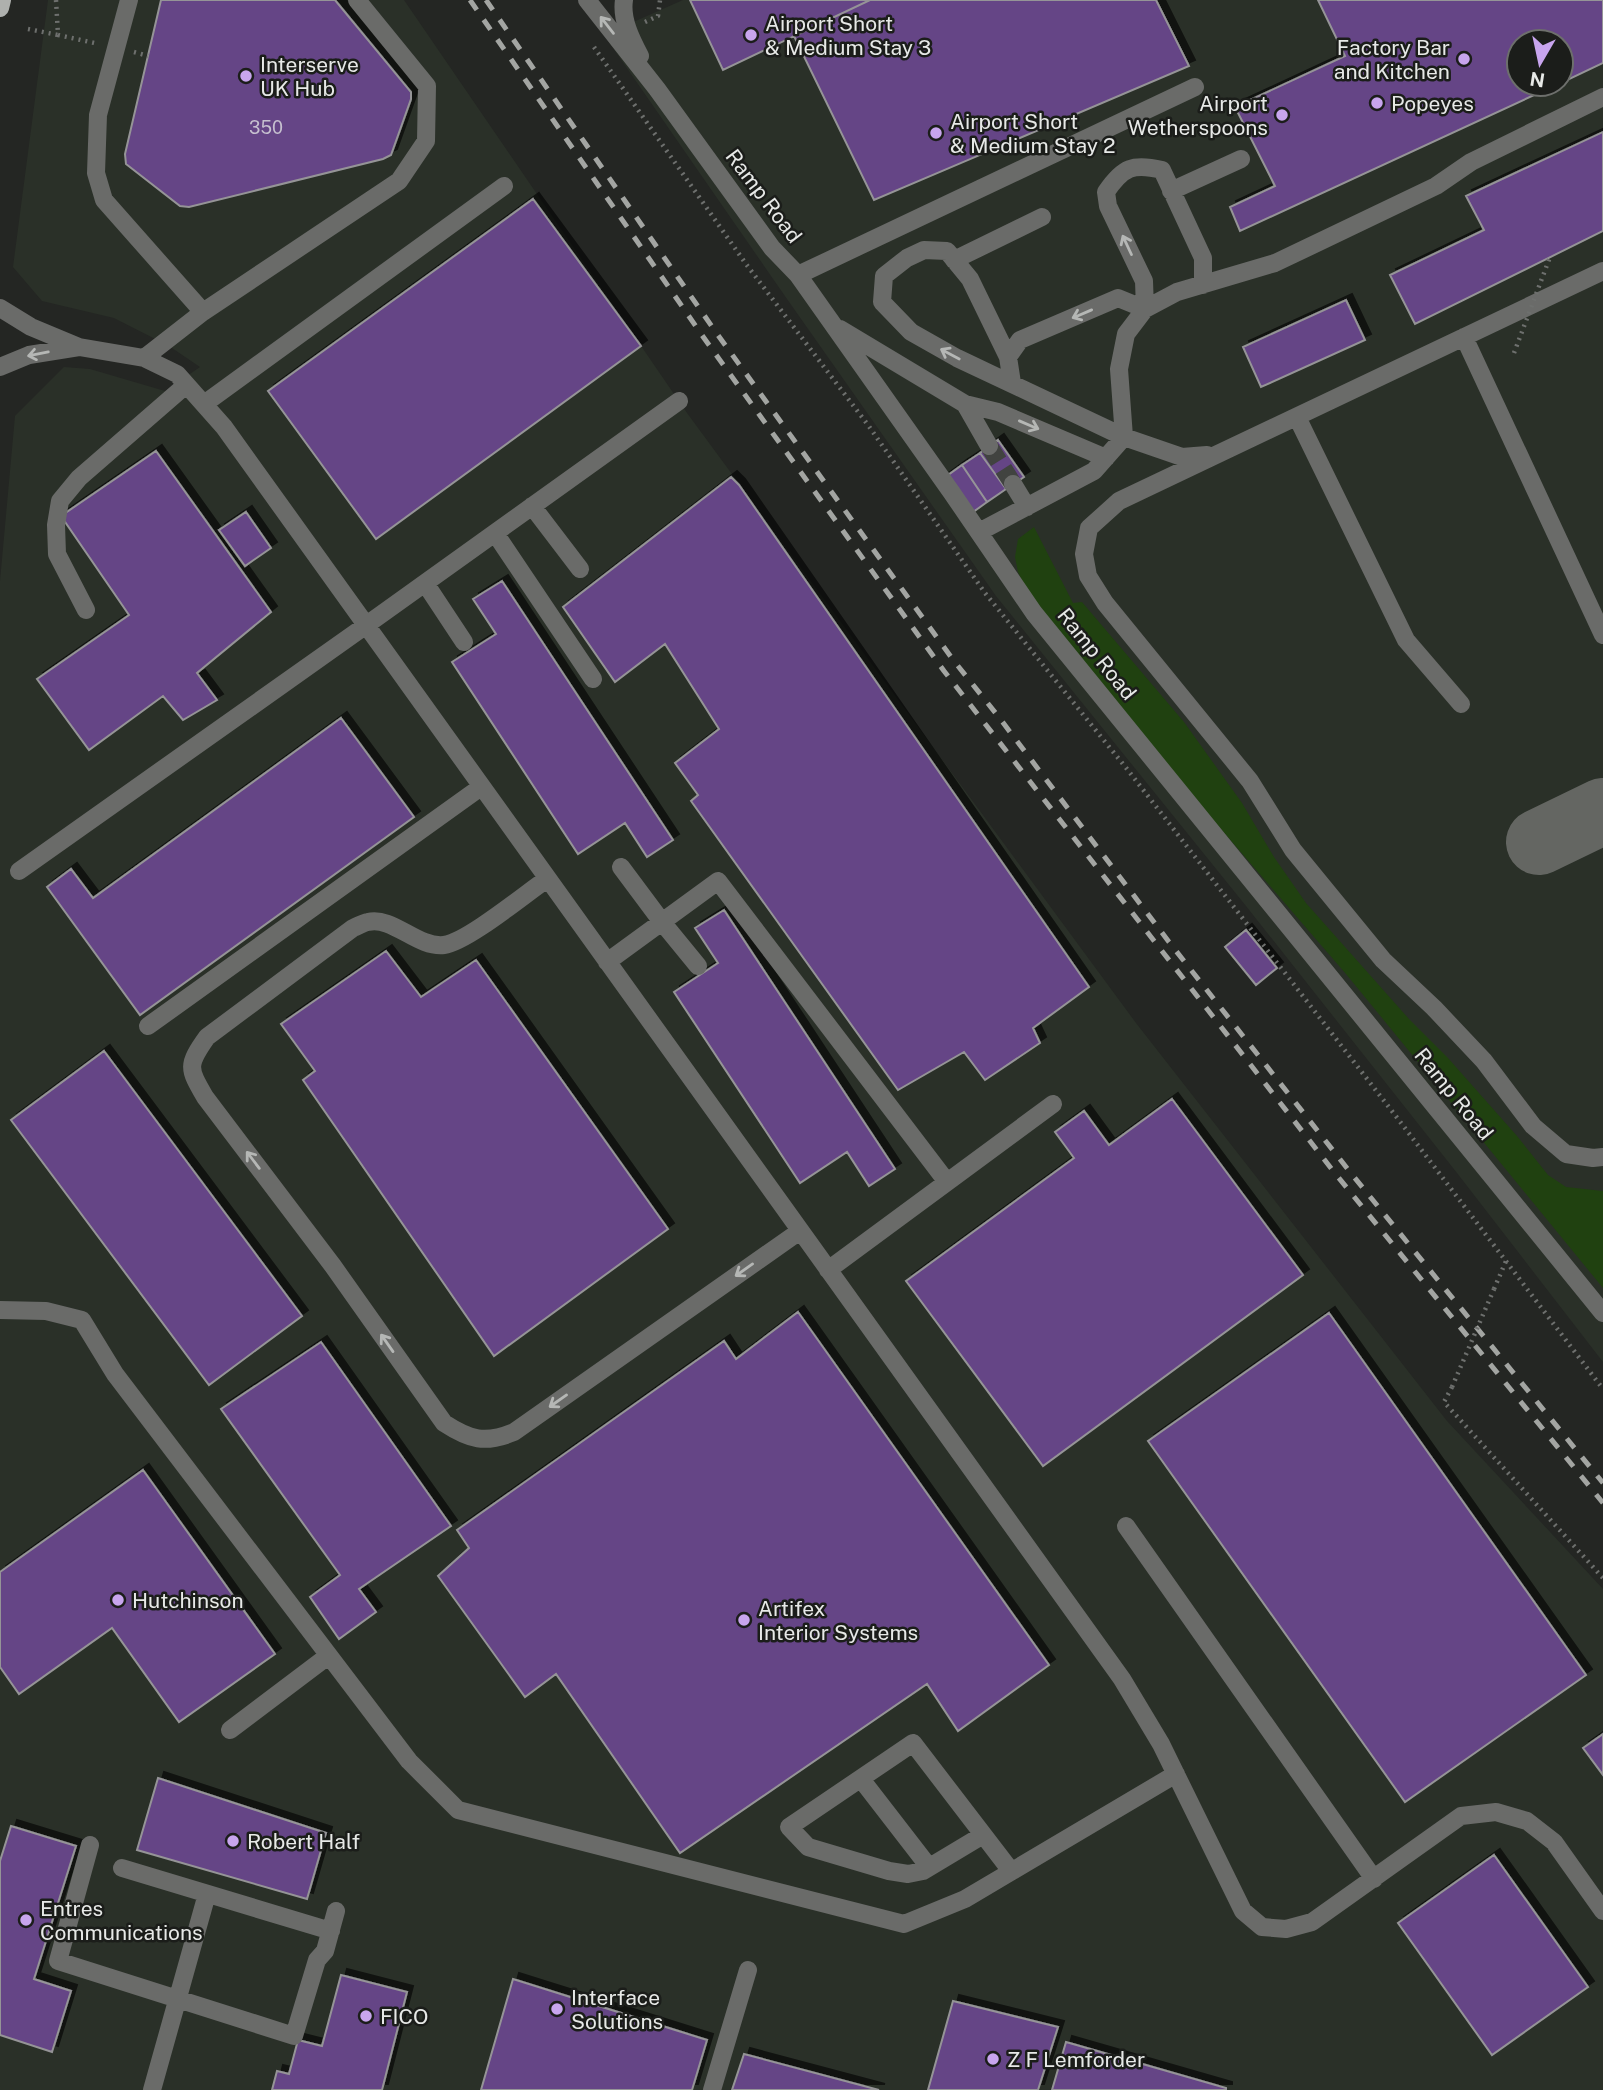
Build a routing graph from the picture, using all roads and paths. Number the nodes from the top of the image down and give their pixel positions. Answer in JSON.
{"nodes":[{"id":1,"x":2,"y":0,"type":"edge"},
{"id":2,"x":55,"y":0,"type":"edge"},
{"id":3,"x":129,"y":0,"type":"edge"},
{"id":4,"x":358,"y":0,"type":"edge"},
{"id":5,"x":587,"y":0,"type":"edge"},
{"id":6,"x":624,"y":0,"type":"edge"},
{"id":7,"x":660,"y":0,"type":"edge"},
{"id":8,"x":0,"y":8,"type":"edge"},
{"id":9,"x":658,"y":16,"type":"dead end"},
{"id":10,"x":28,"y":29,"type":"dead end"},
{"id":11,"x":58,"y":35,"type":"junction"},
{"id":12,"x":116,"y":48,"type":"junction"},
{"id":13,"x":148,"y":56,"type":"dead end"},
{"id":14,"x":1195,"y":87,"type":"dead end"},
{"id":15,"x":657,"y":89,"type":"junction"},
{"id":16,"x":1603,"y":97,"type":"edge"},
{"id":17,"x":1241,"y":159,"type":"dead end"},
{"id":18,"x":504,"y":186,"type":"dead end"},
{"id":19,"x":1171,"y":191,"type":"junction"},
{"id":20,"x":1042,"y":217,"type":"dead end"},
{"id":21,"x":1550,"y":257,"type":"dead end"},
{"id":22,"x":954,"y":260,"type":"junction"},
{"id":23,"x":1603,"y":271,"type":"edge"},
{"id":24,"x":798,"y":275,"type":"junction"},
{"id":25,"x":1203,"y":285,"type":"junction"},
{"id":26,"x":0,"y":308,"type":"edge"},
{"id":27,"x":1146,"y":309,"type":"junction"},
{"id":28,"x":203,"y":312,"type":"junction"},
{"id":29,"x":834,"y":326,"type":"junction"},
{"id":30,"x":1464,"y":337,"type":"junction"},
{"id":31,"x":79,"y":347,"type":"junction"},
{"id":32,"x":1514,"y":353,"type":"dead end"},
{"id":33,"x":1009,"y":357,"type":"junction"},
{"id":34,"x":144,"y":358,"type":"junction"},
{"id":35,"x":0,"y":367,"type":"edge"},
{"id":36,"x":1012,"y":383,"type":"junction"},
{"id":37,"x":186,"y":385,"type":"junction"},
{"id":38,"x":679,"y":401,"type":"dead end"},
{"id":39,"x":204,"y":404,"type":"junction"},
{"id":40,"x":965,"y":404,"type":"junction"},
{"id":41,"x":1297,"y":416,"type":"junction"},
{"id":42,"x":1124,"y":437,"type":"junction"},
{"id":43,"x":989,"y":446,"type":"tunnel mouth"},
{"id":44,"x":1217,"y":454,"type":"junction"},
{"id":45,"x":1105,"y":458,"type":"junction"},
{"id":46,"x":1013,"y":484,"type":"tunnel mouth"},
{"id":47,"x":532,"y":506,"type":"junction"},
{"id":48,"x":1027,"y":507,"type":"junction"},
{"id":49,"x":979,"y":532,"type":"junction"},
{"id":50,"x":495,"y":533,"type":"junction"},
{"id":51,"x":580,"y":569,"type":"dead end"},
{"id":52,"x":425,"y":583,"type":"junction"},
{"id":53,"x":86,"y":610,"type":"dead end"},
{"id":54,"x":365,"y":626,"type":"junction"},
{"id":55,"x":1603,"y":635,"type":"edge"},
{"id":56,"x":464,"y":642,"type":"dead end"},
{"id":57,"x":593,"y":679,"type":"dead end"},
{"id":58,"x":1461,"y":704,"type":"dead end"},
{"id":59,"x":481,"y":787,"type":"junction"},
{"id":60,"x":621,"y":867,"type":"dead end"},
{"id":61,"x":19,"y":871,"type":"dead end"},
{"id":62,"x":547,"y":878,"type":"junction"},
{"id":63,"x":662,"y":922,"type":"junction"},
{"id":64,"x":607,"y":961,"type":"junction"},
{"id":65,"x":698,"y":965,"type":"dead end"},
{"id":66,"x":148,"y":1026,"type":"dead end"},
{"id":67,"x":1053,"y":1104,"type":"dead end"},
{"id":68,"x":1603,"y":1157,"type":"edge"},
{"id":69,"x":947,"y":1182,"type":"junction"},
{"id":70,"x":800,"y":1231,"type":"junction"},
{"id":71,"x":828,"y":1270,"type":"junction"},
{"id":72,"x":0,"y":1310,"type":"edge"},
{"id":73,"x":1603,"y":1313,"type":"edge"},
{"id":74,"x":1603,"y":1389,"type":"edge"},
{"id":75,"x":1126,"y":1526,"type":"dead end"},
{"id":76,"x":1603,"y":1578,"type":"edge"},
{"id":77,"x":328,"y":1656,"type":"junction"},
{"id":78,"x":230,"y":1730,"type":"dead end"},
{"id":79,"x":1176,"y":1774,"type":"junction"},
{"id":80,"x":861,"y":1779,"type":"junction"},
{"id":81,"x":983,"y":1835,"type":"junction"},
{"id":82,"x":90,"y":1845,"type":"dead end"},
{"id":83,"x":929,"y":1867,"type":"junction"},
{"id":84,"x":122,"y":1868,"type":"dead end"},
{"id":85,"x":1011,"y":1871,"type":"junction"},
{"id":86,"x":1374,"y":1879,"type":"junction"},
{"id":87,"x":207,"y":1894,"type":"junction"},
{"id":88,"x":336,"y":1911,"type":"dead end"},
{"id":89,"x":1603,"y":1912,"type":"edge"},
{"id":90,"x":331,"y":1931,"type":"junction"},
{"id":91,"x":748,"y":1970,"type":"dead end"},
{"id":92,"x":179,"y":1998,"type":"junction"},
{"id":93,"x":152,"y":2090,"type":"edge"},
{"id":94,"x":712,"y":2090,"type":"edge"}],
"edges":[{"from":1,"to":8,"type":"main road"},
{"from":2,"to":11,"type":"path"},
{"from":3,"to":12,"type":"lane"},
{"from":4,"to":28,"type":"lane"},
{"from":15,"to":5,"type":"lane","name":"Ramp Road","one_way":true},
{"from":6,"to":15,"type":"lane"},
{"from":7,"to":9,"type":"path"},
{"from":10,"to":11,"type":"path"},
{"from":11,"to":12,"type":"path"},
{"from":12,"to":13,"type":"path"},
{"from":12,"to":28,"type":"lane"},
{"from":14,"to":24,"type":"lane"},
{"from":15,"to":24,"type":"lane","name":"Ramp Road"},
{"from":16,"to":25,"type":"lane"},
{"from":17,"to":19,"type":"lane"},
{"from":18,"to":39,"type":"lane"},
{"from":19,"to":25,"type":"lane"},
{"from":27,"to":19,"type":"lane","one_way":true},
{"from":20,"to":22,"type":"lane"},
{"from":21,"to":32,"type":"path","bridge":true},
{"from":22,"to":33,"type":"lane"},
{"from":36,"to":22,"type":"lane","one_way":true},
{"from":23,"to":30,"type":"lane"},
{"from":24,"to":29,"type":"lane","name":"Ramp Road"},
{"from":25,"to":27,"type":"lane"},
{"from":26,"to":31,"type":"lane"},
{"from":27,"to":33,"type":"lane","one_way":true},
{"from":27,"to":42,"type":"lane"},
{"from":28,"to":34,"type":"lane"},
{"from":29,"to":40,"type":"lane"},
{"from":29,"to":49,"type":"lane","name":"Ramp Road"},
{"from":30,"to":41,"type":"lane"},
{"from":30,"to":55,"type":"lane"},
{"from":31,"to":34,"type":"lane"},
{"from":31,"to":35,"type":"lane","one_way":true},
{"from":33,"to":36,"type":"lane"},
{"from":34,"to":37,"type":"lane"},
{"from":36,"to":42,"type":"lane"},
{"from":37,"to":39,"type":"lane"},
{"from":37,"to":53,"type":"lane"},
{"from":38,"to":47,"type":"lane"},
{"from":39,"to":54,"type":"lane"},
{"from":40,"to":43,"type":"lane"},
{"from":40,"to":45,"type":"lane","one_way":true},
{"from":41,"to":44,"type":"lane"},
{"from":41,"to":58,"type":"lane"},
{"from":42,"to":44,"type":"lane"},
{"from":42,"to":45,"type":"lane"},
{"from":44,"to":68,"type":"lane"},
{"from":45,"to":48,"type":"lane"},
{"from":46,"to":48,"type":"lane"},
{"from":47,"to":50,"type":"lane"},
{"from":47,"to":51,"type":"lane"},
{"from":48,"to":49,"type":"lane"},
{"from":49,"to":73,"type":"lane","name":"Ramp Road"},
{"from":50,"to":52,"type":"lane"},
{"from":50,"to":57,"type":"lane"},
{"from":52,"to":54,"type":"lane"},
{"from":52,"to":56,"type":"lane"},
{"from":54,"to":59,"type":"lane"},
{"from":54,"to":61,"type":"lane"},
{"from":59,"to":62,"type":"lane"},
{"from":59,"to":66,"type":"lane"},
{"from":60,"to":63,"type":"lane"},
{"from":62,"to":64,"type":"lane"},
{"from":70,"to":62,"type":"lane","one_way":true},
{"from":63,"to":64,"type":"lane"},
{"from":63,"to":65,"type":"lane"},
{"from":63,"to":69,"type":"lane"},
{"from":64,"to":70,"type":"lane"},
{"from":67,"to":69,"type":"lane"},
{"from":69,"to":71,"type":"lane"},
{"from":70,"to":71,"type":"lane"},
{"from":71,"to":79,"type":"lane"},
{"from":72,"to":77,"type":"lane"},
{"from":74,"to":76,"type":"path","bridge":true},
{"from":75,"to":86,"type":"lane"},
{"from":77,"to":78,"type":"lane"},
{"from":77,"to":85,"type":"lane"},
{"from":79,"to":85,"type":"lane"},
{"from":79,"to":86,"type":"lane"},
{"from":80,"to":81,"type":"lane"},
{"from":80,"to":83,"type":"lane"},
{"from":80,"to":83,"type":"lane"},
{"from":81,"to":83,"type":"lane"},
{"from":81,"to":85,"type":"lane"},
{"from":82,"to":92,"type":"lane"},
{"from":84,"to":87,"type":"lane"},
{"from":86,"to":89,"type":"lane"},
{"from":87,"to":90,"type":"lane"},
{"from":87,"to":92,"type":"lane"},
{"from":88,"to":90,"type":"lane"},
{"from":90,"to":92,"type":"lane"},
{"from":91,"to":94,"type":"lane"},
{"from":92,"to":93,"type":"lane"}]}
